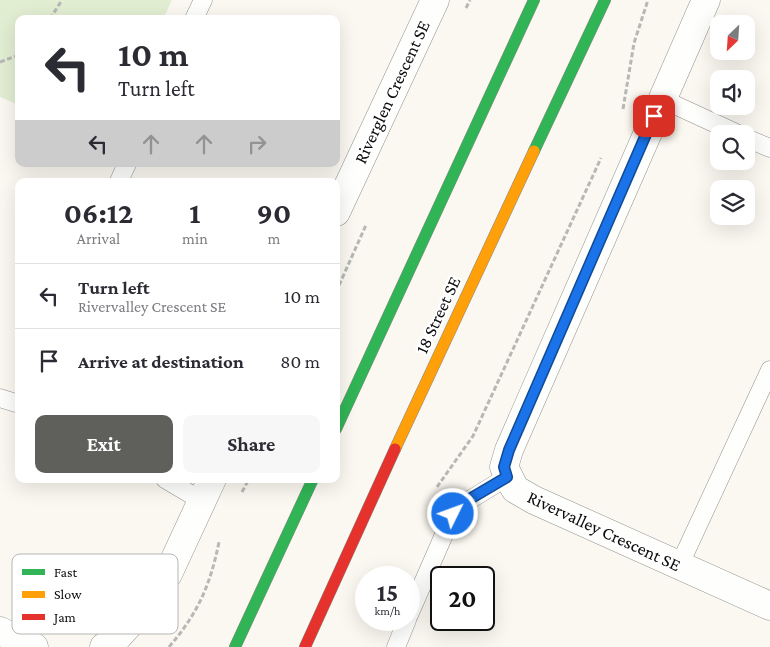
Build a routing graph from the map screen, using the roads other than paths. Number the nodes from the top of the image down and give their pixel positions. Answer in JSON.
{"nodes":[{"id":1,"x":203,"y":0,"type":"edge"},
{"id":2,"x":435,"y":0,"type":"edge"},
{"id":3,"x":534,"y":0,"type":"edge"},
{"id":4,"x":605,"y":0,"type":"edge"},
{"id":5,"x":706,"y":0,"type":"edge"},
{"id":6,"x":196,"y":15,"type":"edge"},
{"id":7,"x":662,"y":99,"type":"junction"},
{"id":8,"x":718,"y":125,"type":"edge"},
{"id":9,"x":755,"y":142,"type":"edge"},
{"id":10,"x":770,"y":148,"type":"edge"},
{"id":11,"x":340,"y":203,"type":"edge"},
{"id":12,"x":770,"y":370,"type":"edge"},
{"id":13,"x":340,"y":420,"type":"edge"},
{"id":14,"x":507,"y":477,"type":"junction"},
{"id":15,"x":180,"y":483,"type":"edge"},
{"id":16,"x":311,"y":483,"type":"edge"},
{"id":17,"x":207,"y":490,"type":"edge"},
{"id":18,"x":177,"y":554,"type":"edge"},
{"id":19,"x":679,"y":566,"type":"junction"},
{"id":20,"x":420,"y":590,"type":"edge"},
{"id":21,"x":770,"y":606,"type":"edge"},
{"id":22,"x":0,"y":631,"type":"edge"},
{"id":23,"x":403,"y":631,"type":"edge"},
{"id":24,"x":242,"y":633,"type":"junction"},
{"id":25,"x":120,"y":634,"type":"edge"},
{"id":26,"x":34,"y":647,"type":"edge"},
{"id":27,"x":104,"y":647,"type":"edge"},
{"id":28,"x":226,"y":647,"type":"edge"},
{"id":29,"x":235,"y":647,"type":"edge"},
{"id":30,"x":305,"y":647,"type":"edge"},
{"id":31,"x":396,"y":647,"type":"edge"}],
"edges":[{"from":1,"to":6,"type":"lane"},
{"from":2,"to":11,"type":"street","name":"Riverglen Crescent SE"},
{"from":3,"to":13,"type":"main road"},
{"from":4,"to":30,"type":"main road","name":"18 Street SE"},
{"from":5,"to":7,"type":"street"},
{"from":7,"to":8,"type":"lane"},
{"from":7,"to":14,"type":"street"},
{"from":9,"to":10,"type":"lane"},
{"from":12,"to":19,"type":"lane"},
{"from":14,"to":19,"type":"street","name":"Rivervalley Crescent SE"},
{"from":14,"to":20,"type":"lane"},
{"from":15,"to":17,"type":"lane"},
{"from":16,"to":24,"type":"main road"},
{"from":17,"to":18,"type":"street"},
{"from":19,"to":21,"type":"street","name":"Rivervalley Crescent SE"},
{"from":22,"to":26,"type":"street"},
{"from":23,"to":31,"type":"lane"},
{"from":24,"to":28,"type":"main road"},
{"from":24,"to":29,"type":"main road"},
{"from":25,"to":27,"type":"street"}]}
